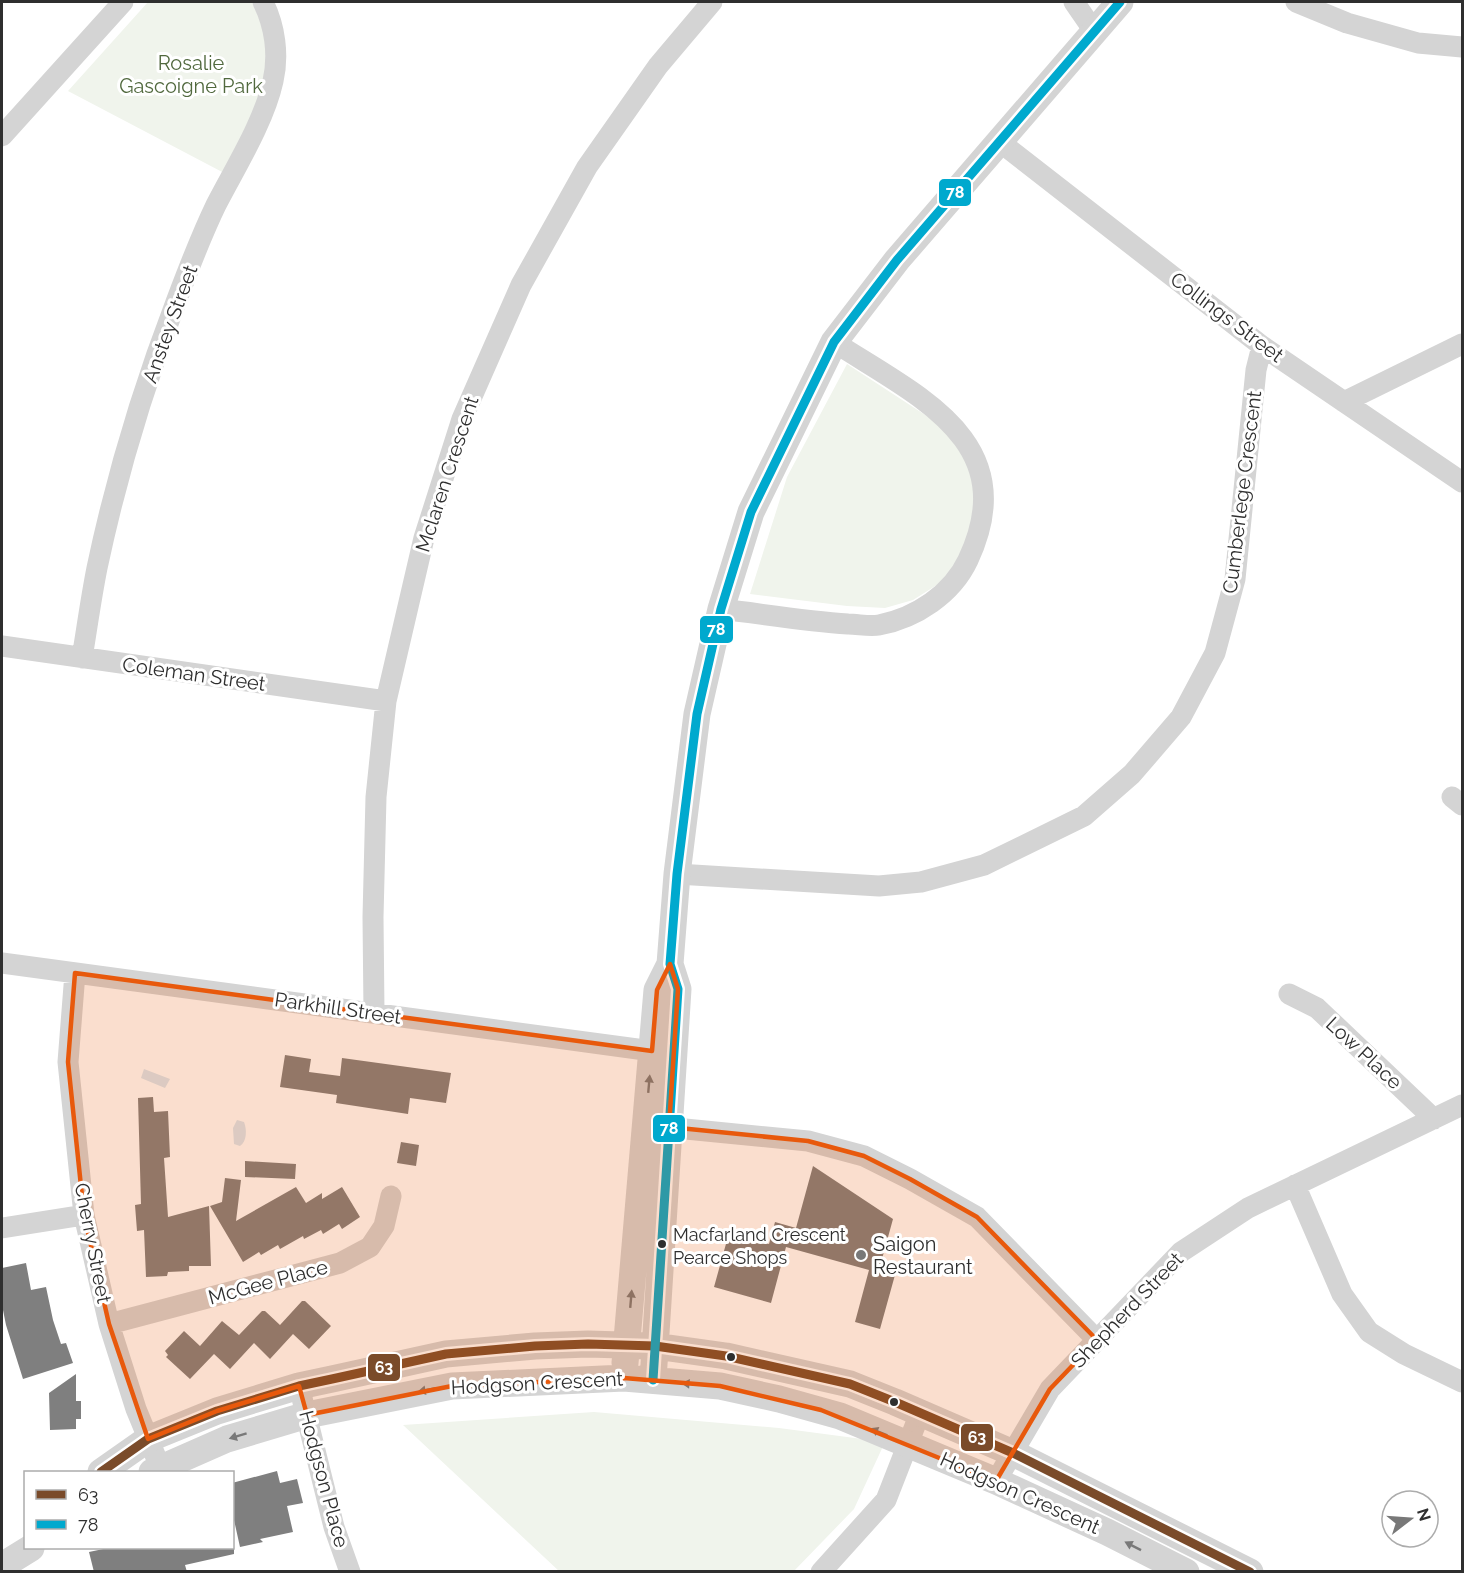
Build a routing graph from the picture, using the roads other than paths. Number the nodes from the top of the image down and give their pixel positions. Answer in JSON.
{"nodes":[{"id":1,"x":123,"y":2,"type":"edge"},
{"id":2,"x":263,"y":2,"type":"edge"},
{"id":3,"x":712,"y":2,"type":"edge"},
{"id":4,"x":1074,"y":2,"type":"edge"},
{"id":5,"x":1120,"y":2,"type":"edge"},
{"id":6,"x":1296,"y":2,"type":"edge"},
{"id":7,"x":1094,"y":30,"type":"junction"},
{"id":8,"x":1462,"y":47,"type":"edge"},
{"id":9,"x":2,"y":136,"type":"edge"},
{"id":10,"x":1000,"y":142,"type":"junction"},
{"id":11,"x":834,"y":342,"type":"junction"},
{"id":12,"x":1462,"y":344,"type":"edge"},
{"id":13,"x":1262,"y":346,"type":"junction"},
{"id":14,"x":1344,"y":402,"type":"junction"},
{"id":15,"x":1462,"y":482,"type":"edge"},
{"id":16,"x":721,"y":609,"type":"junction"},
{"id":17,"x":2,"y":646,"type":"edge"},
{"id":18,"x":82,"y":658,"type":"junction"},
{"id":19,"x":386,"y":701,"type":"junction"},
{"id":20,"x":676,"y":874,"type":"junction"},
{"id":21,"x":2,"y":963,"type":"edge"},
{"id":22,"x":75,"y":973,"type":"junction"},
{"id":23,"x":1289,"y":993,"type":"dead end"},
{"id":24,"x":374,"y":1012,"type":"junction"},
{"id":25,"x":663,"y":1052,"type":"junction"},
{"id":26,"x":1462,"y":1105,"type":"edge"},
{"id":27,"x":1434,"y":1119,"type":"junction"},
{"id":28,"x":657,"y":1126,"type":"junction"},
{"id":29,"x":1295,"y":1185,"type":"junction"},
{"id":30,"x":391,"y":1196,"type":"dead end"},
{"id":31,"x":84,"y":1215,"type":"junction"},
{"id":32,"x":2,"y":1228,"type":"edge"},
{"id":33,"x":109,"y":1324,"type":"junction"},
{"id":34,"x":1097,"y":1340,"type":"junction"},
{"id":35,"x":627,"y":1345,"type":"junction"},
{"id":36,"x":655,"y":1346,"type":"junction"},
{"id":37,"x":624,"y":1378,"type":"junction"},
{"id":38,"x":653,"y":1380,"type":"junction"},
{"id":39,"x":1462,"y":1382,"type":"edge"},
{"id":40,"x":299,"y":1386,"type":"junction"},
{"id":41,"x":920,"y":1413,"type":"junction"},
{"id":42,"x":307,"y":1415,"type":"junction"},
{"id":43,"x":148,"y":1439,"type":"junction"},
{"id":44,"x":908,"y":1444,"type":"junction"},
{"id":45,"x":1012,"y":1453,"type":"junction"},
{"id":46,"x":156,"y":1470,"type":"edge"},
{"id":47,"x":104,"y":1471,"type":"edge"},
{"id":48,"x":996,"y":1481,"type":"junction"},
{"id":49,"x":24,"y":1537,"type":"edge"},
{"id":50,"x":14,"y":1557,"type":"edge"},
{"id":51,"x":350,"y":1572,"type":"edge"},
{"id":52,"x":821,"y":1572,"type":"edge"},
{"id":53,"x":1186,"y":1572,"type":"edge"},
{"id":54,"x":1250,"y":1572,"type":"edge"}],
"edges":[{"from":1,"to":9,"type":"street"},
{"from":2,"to":18,"type":"street","name":"Anstey Street"},
{"from":3,"to":19,"type":"street","name":"Mclaren Crescent"},
{"from":4,"to":7,"type":"street"},
{"from":5,"to":7,"type":"street"},
{"from":6,"to":8,"type":"street"},
{"from":7,"to":10,"type":"street"},
{"from":10,"to":11,"type":"street"},
{"from":10,"to":13,"type":"street","name":"Collings Street"},
{"from":11,"to":16,"type":"street"},
{"from":11,"to":16,"type":"street"},
{"from":12,"to":14,"type":"street"},
{"from":13,"to":14,"type":"street","name":"Collings Street"},
{"from":13,"to":20,"type":"street","name":"Cumberlege Crescent"},
{"from":14,"to":15,"type":"street","name":"Collings Street"},
{"from":16,"to":20,"type":"street"},
{"from":17,"to":18,"type":"street","name":"Coleman Street"},
{"from":18,"to":19,"type":"street","name":"Coleman Street"},
{"from":19,"to":24,"type":"street","name":"Mclaren Crescent"},
{"from":20,"to":25,"type":"street"},
{"from":21,"to":22,"type":"street","name":"Parkhill Street"},
{"from":22,"to":24,"type":"street","name":"Parkhill Street"},
{"from":22,"to":31,"type":"street","name":"Cherry Street"},
{"from":23,"to":27,"type":"street","name":"Low Place"},
{"from":24,"to":25,"type":"street","name":"Parkhill Street"},
{"from":25,"to":28,"type":"street"},
{"from":26,"to":27,"type":"street","name":"Shepherd Street"},
{"from":27,"to":29,"type":"street","name":"Shepherd Street"},
{"from":28,"to":34,"type":"street"},
{"from":35,"to":28,"type":"street","one_way":true},
{"from":28,"to":36,"type":"street"},
{"from":29,"to":34,"type":"street","name":"Shepherd Street"},
{"from":29,"to":39,"type":"street"},
{"from":30,"to":33,"type":"street","name":"McGee Place"},
{"from":31,"to":32,"type":"street"},
{"from":31,"to":33,"type":"street","name":"Cherry Street"},
{"from":33,"to":43,"type":"street","name":"Cherry Street"},
{"from":34,"to":45,"type":"street","name":"Shepherd Street"},
{"from":35,"to":36,"type":"street","name":"Hodgson Crescent"},
{"from":35,"to":37,"type":"street"},
{"from":35,"to":40,"type":"street","name":"Hodgson Crescent"},
{"from":36,"to":38,"type":"street"},
{"from":36,"to":41,"type":"street","name":"Hodgson Crescent"},
{"from":37,"to":38,"type":"street","name":"Hodgson Crescent"},
{"from":37,"to":42,"type":"street","name":"Hodgson Crescent","one_way":true},
{"from":44,"to":38,"type":"street","name":"Hodgson Crescent","one_way":true},
{"from":40,"to":42,"type":"street","name":"Hodgson Place"},
{"from":40,"to":43,"type":"street","name":"Hodgson Crescent"},
{"from":41,"to":44,"type":"street"},
{"from":41,"to":45,"type":"street","name":"Hodgson Crescent"},
{"from":42,"to":46,"type":"street","name":"Hodgson Crescent","one_way":true},
{"from":42,"to":51,"type":"street","name":"Hodgson Place"},
{"from":43,"to":46,"type":"street","name":"Cherry Street"},
{"from":43,"to":47,"type":"street","name":"Hodgson Crescent"},
{"from":44,"to":48,"type":"street","name":"Hodgson Crescent"},
{"from":44,"to":52,"type":"street"},
{"from":45,"to":48,"type":"street","name":"Shepherd Street"},
{"from":45,"to":54,"type":"street","name":"Hodgson Crescent"},
{"from":53,"to":48,"type":"street","name":"Hodgson Crescent","one_way":true},
{"from":49,"to":50,"type":"street"}]}
